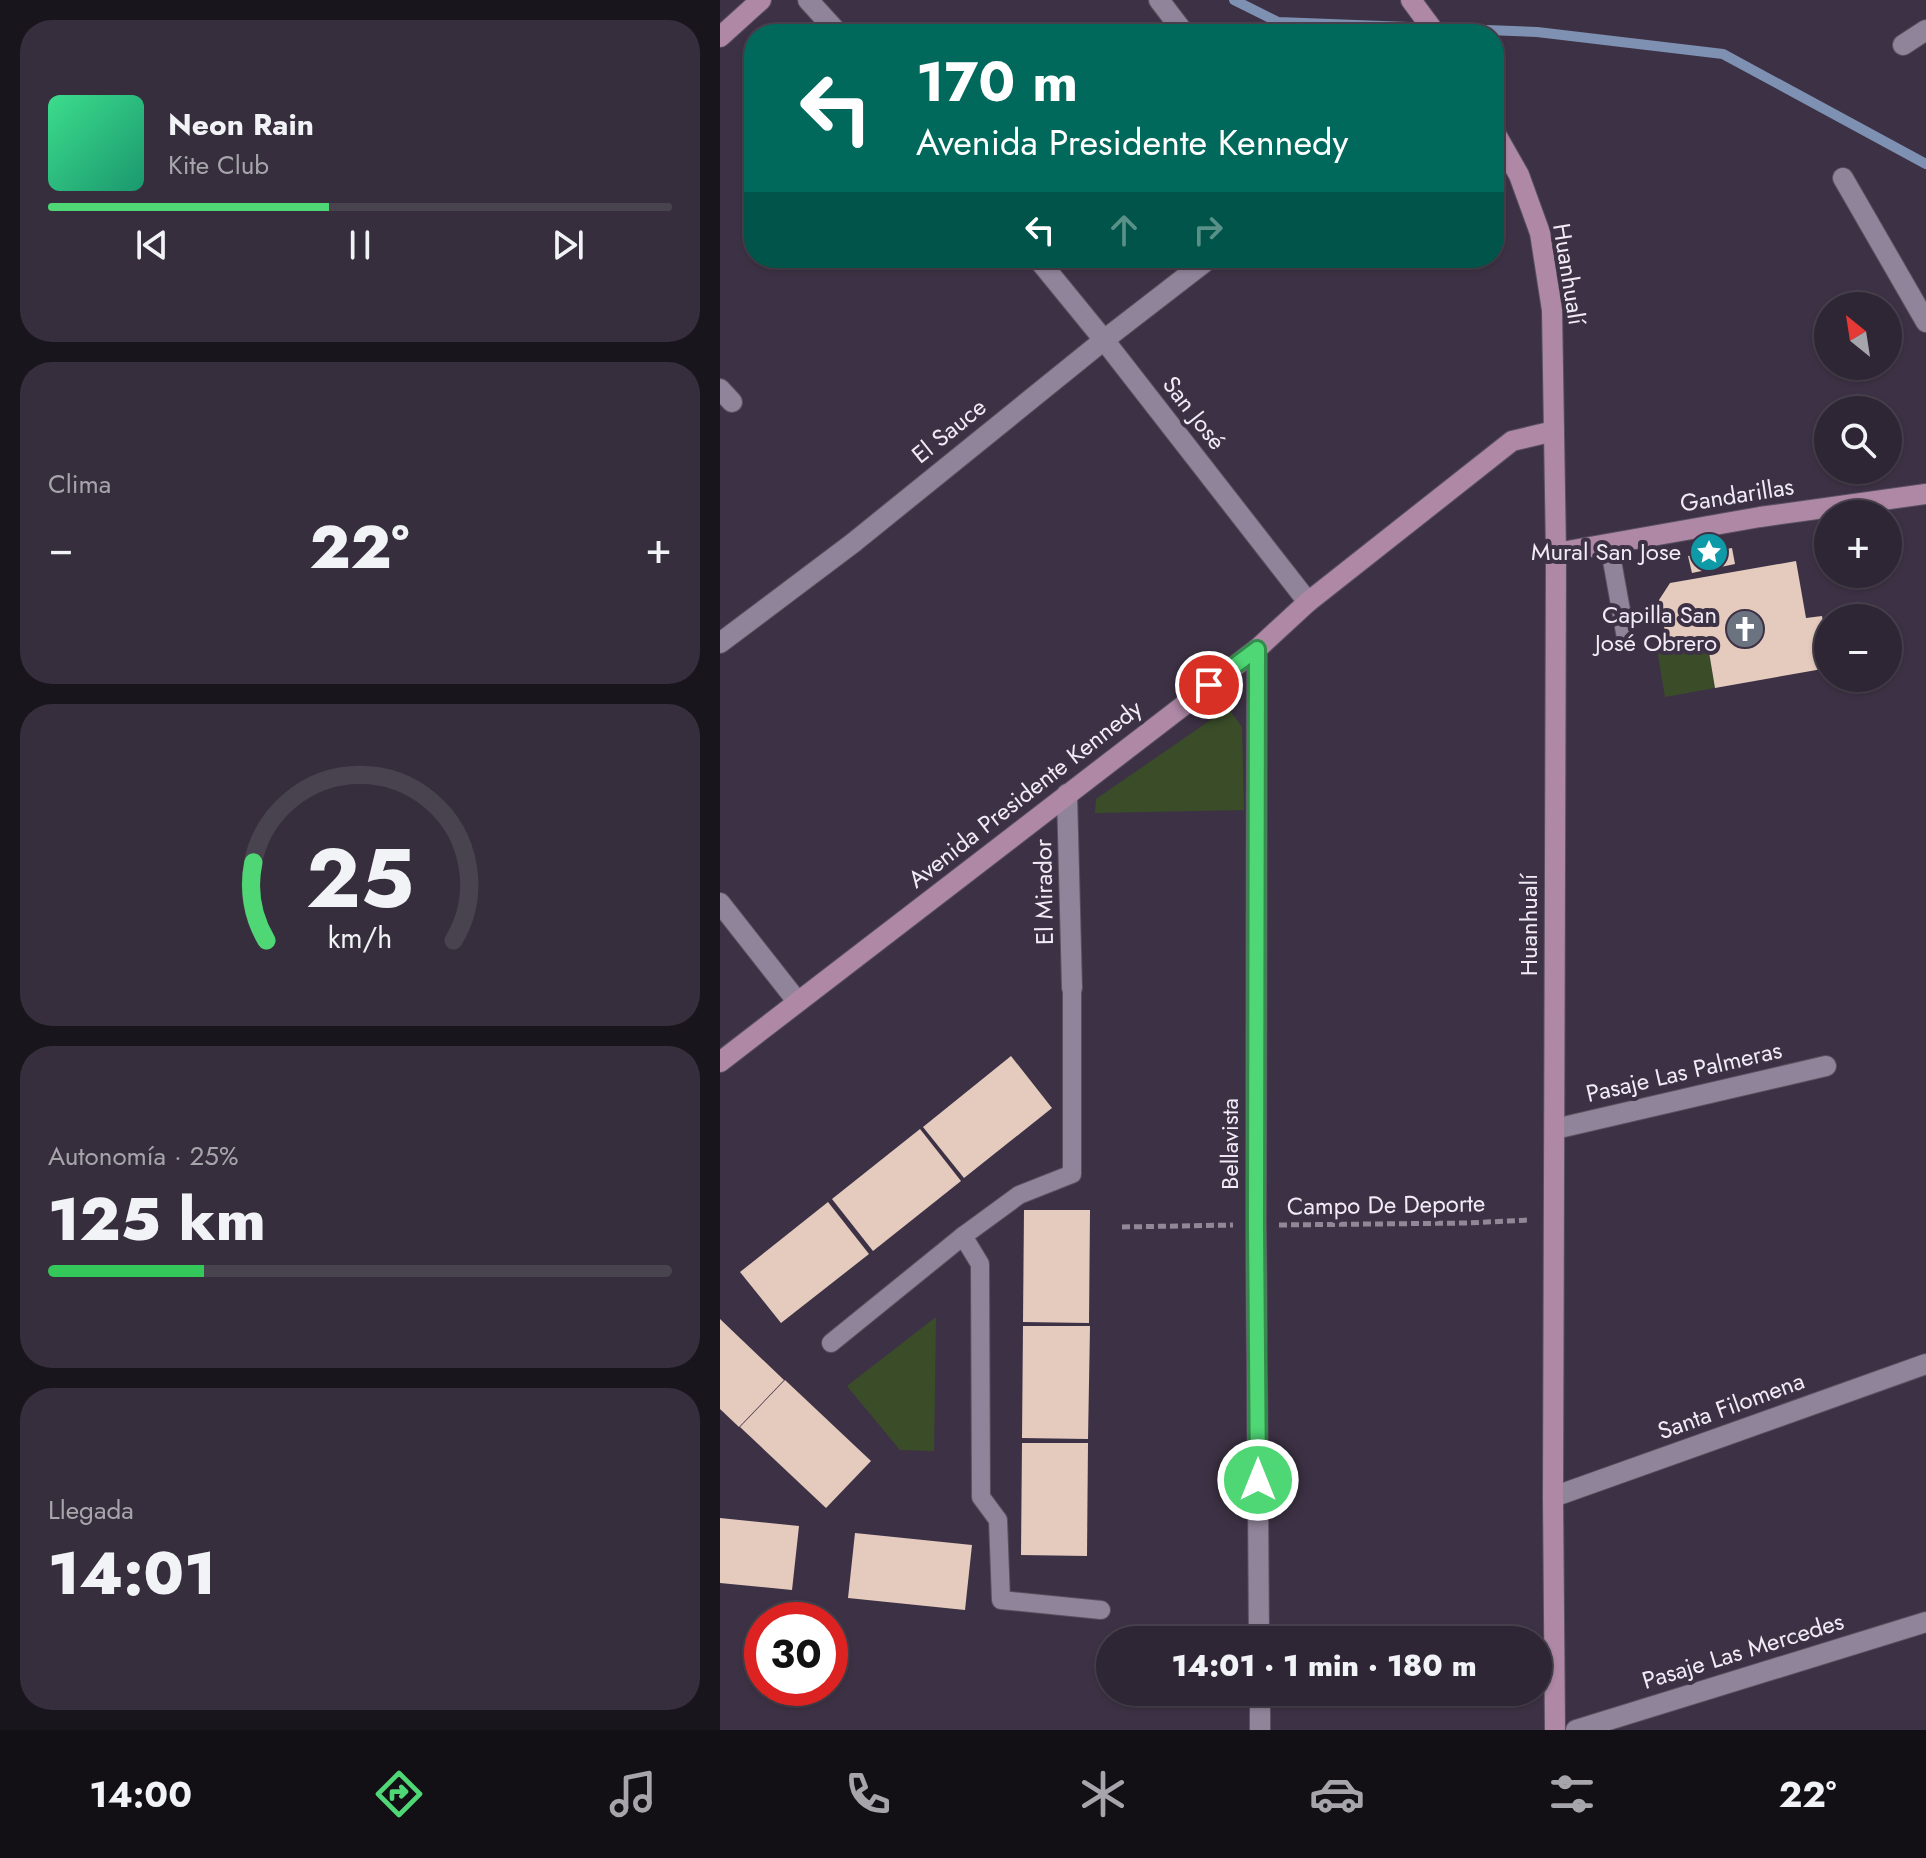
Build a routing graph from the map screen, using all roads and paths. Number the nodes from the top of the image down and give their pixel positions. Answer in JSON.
{"nodes":[{"id":1,"x":761,"y":0,"type":"edge"},
{"id":2,"x":808,"y":0,"type":"edge"},
{"id":3,"x":1159,"y":0,"type":"edge"},
{"id":4,"x":1411,"y":0,"type":"edge"},
{"id":5,"x":830,"y":24,"type":"edge"},
{"id":6,"x":1177,"y":24,"type":"edge"},
{"id":7,"x":1429,"y":24,"type":"edge"},
{"id":8,"x":1926,"y":30,"type":"edge"},
{"id":9,"x":720,"y":37,"type":"edge"},
{"id":10,"x":1903,"y":45,"type":"dead end"},
{"id":11,"x":1504,"y":149,"type":"edge"},
{"id":12,"x":1843,"y":178,"type":"dead end"},
{"id":13,"x":1045,"y":268,"type":"edge"},
{"id":14,"x":1197,"y":268,"type":"edge"},
{"id":15,"x":1926,"y":322,"type":"edge"},
{"id":16,"x":1104,"y":340,"type":"junction"},
{"id":17,"x":1554,"y":431,"type":"junction"},
{"id":18,"x":1926,"y":494,"type":"edge"},
{"id":19,"x":1609,"y":544,"type":"junction"},
{"id":20,"x":1556,"y":553,"type":"junction"},
{"id":21,"x":1308,"y":602,"type":"junction"},
{"id":22,"x":1626,"y":638,"type":"dead end"},
{"id":23,"x":720,"y":643,"type":"edge"},
{"id":24,"x":1257,"y":649,"type":"junction"},
{"id":25,"x":1067,"y":794,"type":"junction"},
{"id":26,"x":720,"y":903,"type":"edge"},
{"id":27,"x":1072,"y":988,"type":"joint"},
{"id":28,"x":797,"y":1001,"type":"junction"},
{"id":29,"x":720,"y":1062,"type":"edge"},
{"id":30,"x":1826,"y":1066,"type":"dead end"},
{"id":31,"x":1555,"y":1129,"type":"junction"},
{"id":32,"x":1554,"y":1218,"type":"junction"},
{"id":33,"x":1256,"y":1225,"type":"junction"},
{"id":34,"x":1122,"y":1227,"type":"dead end"},
{"id":35,"x":963,"y":1236,"type":"junction"},
{"id":36,"x":831,"y":1343,"type":"dead end"},
{"id":37,"x":1926,"y":1364,"type":"edge"},
{"id":38,"x":1553,"y":1497,"type":"junction"},
{"id":39,"x":1101,"y":1610,"type":"dead end"},
{"id":40,"x":1926,"y":1622,"type":"edge"},
{"id":41,"x":1259,"y":1626,"type":"edge"},
{"id":42,"x":1260,"y":1706,"type":"edge"},
{"id":43,"x":1260,"y":1730,"type":"edge"},
{"id":44,"x":1555,"y":1730,"type":"edge"},
{"id":45,"x":1576,"y":1730,"type":"edge"}],
"edges":[{"from":1,"to":9,"type":"street"},
{"from":2,"to":5,"type":"street"},
{"from":3,"to":6,"type":"street"},
{"from":4,"to":7,"type":"street"},
{"from":8,"to":10,"type":"street"},
{"from":11,"to":17,"type":"street","name":"Huanhualí"},
{"from":12,"to":15,"type":"street"},
{"from":13,"to":16,"type":"street","name":"San José"},
{"from":14,"to":16,"type":"street","name":"El Sauce"},
{"from":16,"to":21,"type":"street","name":"San José"},
{"from":16,"to":23,"type":"street","name":"El Sauce"},
{"from":17,"to":20,"type":"street","name":"Huanhualí"},
{"from":17,"to":21,"type":"street","name":"Avenida Presidente Kennedy"},
{"from":18,"to":19,"type":"street","name":"Gandarillas"},
{"from":19,"to":20,"type":"street","name":"Gandarillas"},
{"from":19,"to":22,"type":"lane"},
{"from":20,"to":31,"type":"street","name":"Huanhualí"},
{"from":21,"to":24,"type":"street","name":"Avenida Presidente Kennedy"},
{"from":24,"to":25,"type":"street","name":"Avenida Presidente Kennedy"},
{"from":24,"to":33,"type":"street","name":"Bellavista"},
{"from":25,"to":27,"type":"street","name":"El Mirador"},
{"from":25,"to":28,"type":"street","name":"Avenida Presidente Kennedy"},
{"from":26,"to":28,"type":"street"},
{"from":27,"to":35,"type":"lane"},
{"from":28,"to":29,"type":"street","name":"Avenida Presidente Kennedy"},
{"from":30,"to":31,"type":"street","name":"Pasaje Las Palmeras"},
{"from":31,"to":32,"type":"street","name":"Huanhualí"},
{"from":32,"to":33,"type":"path","name":"Campo De Deporte"},
{"from":32,"to":38,"type":"street","name":"Huanhualí"},
{"from":33,"to":34,"type":"path","name":"Campo De Deporte"},
{"from":33,"to":41,"type":"street","name":"Bellavista"},
{"from":35,"to":36,"type":"lane"},
{"from":35,"to":39,"type":"lane"},
{"from":37,"to":38,"type":"street","name":"Santa Filomena"},
{"from":38,"to":44,"type":"street","name":"Huanhualí"},
{"from":40,"to":45,"type":"street","name":"Pasaje Las Mercedes"},
{"from":42,"to":43,"type":"street"}]}
